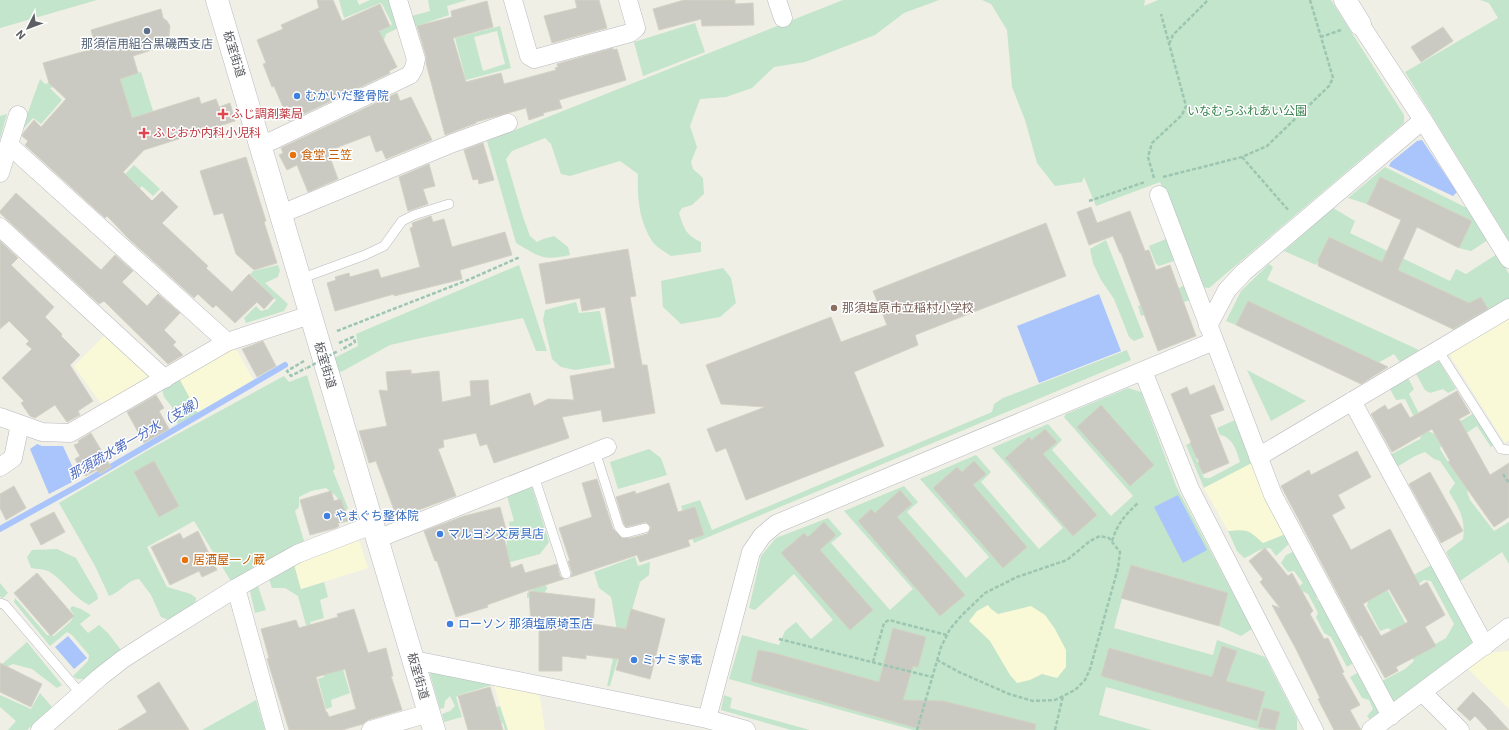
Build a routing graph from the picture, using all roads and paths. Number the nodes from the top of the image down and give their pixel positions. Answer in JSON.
{"nodes":[{"id":1,"x":217,"y":0,"type":"edge"},
{"id":2,"x":398,"y":0,"type":"edge"},
{"id":3,"x":513,"y":0,"type":"edge"},
{"id":4,"x":628,"y":0,"type":"edge"},
{"id":5,"x":777,"y":0,"type":"edge"},
{"id":6,"x":1208,"y":0,"type":"edge"},
{"id":7,"x":1310,"y":0,"type":"edge"},
{"id":8,"x":1345,"y":0,"type":"edge"},
{"id":9,"x":1161,"y":14,"type":"dead end"},
{"id":10,"x":783,"y":18,"type":"dead end"},
{"id":11,"x":1360,"y":24,"type":"junction"},
{"id":12,"x":1321,"y":37,"type":"junction"},
{"id":13,"x":1169,"y":44,"type":"junction"},
{"id":14,"x":18,"y":115,"type":"dead end"},
{"id":15,"x":1423,"y":120,"type":"junction"},
{"id":16,"x":508,"y":122,"type":"dead end"},
{"id":17,"x":9,"y":145,"type":"junction"},
{"id":18,"x":261,"y":146,"type":"junction"},
{"id":19,"x":1242,"y":157,"type":"junction"},
{"id":20,"x":0,"y":172,"type":"edge"},
{"id":21,"x":1147,"y":182,"type":"dead end"},
{"id":22,"x":1157,"y":187,"type":"junction"},
{"id":23,"x":1089,"y":201,"type":"dead end"},
{"id":24,"x":448,"y":204,"type":"dead end"},
{"id":25,"x":281,"y":214,"type":"junction"},
{"id":26,"x":1300,"y":224,"type":"junction"},
{"id":27,"x":0,"y":227,"type":"edge"},
{"id":28,"x":520,"y":257,"type":"dead end"},
{"id":29,"x":1509,"y":259,"type":"edge"},
{"id":30,"x":300,"y":279,"type":"junction"},
{"id":31,"x":1509,"y":308,"type":"edge"},
{"id":32,"x":310,"y":315,"type":"junction"},
{"id":33,"x":1211,"y":334,"type":"junction"},
{"id":34,"x":227,"y":342,"type":"junction"},
{"id":35,"x":325,"y":343,"type":"junction"},
{"id":36,"x":1438,"y":350,"type":"junction"},
{"id":37,"x":305,"y":361,"type":"dead end"},
{"id":38,"x":1143,"y":371,"type":"junction"},
{"id":39,"x":166,"y":379,"type":"junction"},
{"id":40,"x":1352,"y":401,"type":"junction"},
{"id":41,"x":0,"y":417,"type":"edge"},
{"id":42,"x":20,"y":424,"type":"junction"},
{"id":43,"x":601,"y":449,"type":"joint"},
{"id":44,"x":1509,"y":450,"type":"edge"},
{"id":45,"x":1258,"y":457,"type":"junction"},
{"id":46,"x":0,"y":467,"type":"edge"},
{"id":47,"x":1503,"y":474,"type":"dead end"},
{"id":48,"x":534,"y":476,"type":"junction"},
{"id":49,"x":1509,"y":483,"type":"edge"},
{"id":50,"x":1138,"y":503,"type":"dead end"},
{"id":51,"x":645,"y":528,"type":"dead end"},
{"id":52,"x":375,"y":532,"type":"junction"},
{"id":53,"x":1112,"y":541,"type":"junction"},
{"id":54,"x":566,"y":574,"type":"dead end"},
{"id":55,"x":236,"y":588,"type":"junction"},
{"id":56,"x":0,"y":603,"type":"edge"},
{"id":57,"x":1506,"y":634,"type":"edge"},
{"id":58,"x":947,"y":635,"type":"junction"},
{"id":59,"x":779,"y":639,"type":"dead end"},
{"id":60,"x":1485,"y":646,"type":"junction"},
{"id":61,"x":414,"y":660,"type":"junction"},
{"id":62,"x":937,"y":660,"type":"junction"},
{"id":63,"x":873,"y":662,"type":"junction"},
{"id":64,"x":932,"y":677,"type":"junction"},
{"id":65,"x":1422,"y":693,"type":"junction"},
{"id":66,"x":81,"y":694,"type":"junction"},
{"id":67,"x":1064,"y":695,"type":"junction"},
{"id":68,"x":707,"y":719,"type":"junction"},
{"id":69,"x":432,"y":721,"type":"edge"},
{"id":70,"x":1381,"y":725,"type":"edge"},
{"id":71,"x":40,"y":730,"type":"edge"},
{"id":72,"x":274,"y":730,"type":"edge"},
{"id":73,"x":371,"y":730,"type":"edge"},
{"id":74,"x":746,"y":730,"type":"edge"},
{"id":75,"x":917,"y":730,"type":"edge"},
{"id":76,"x":1055,"y":730,"type":"edge"},
{"id":77,"x":1314,"y":730,"type":"edge"},
{"id":78,"x":1460,"y":730,"type":"edge"}],
"edges":[{"from":1,"to":18,"type":"main road","name":"板室街道"},
{"from":2,"to":18,"type":"street"},
{"from":3,"to":4,"type":"street"},
{"from":5,"to":10,"type":"street"},
{"from":6,"to":13,"type":"path"},
{"from":7,"to":12,"type":"path"},
{"from":8,"to":11,"type":"main road"},
{"from":9,"to":13,"type":"path"},
{"from":11,"to":12,"type":"path"},
{"from":11,"to":15,"type":"street"},
{"from":12,"to":19,"type":"path"},
{"from":13,"to":22,"type":"path"},
{"from":14,"to":17,"type":"street"},
{"from":15,"to":26,"type":"street"},
{"from":15,"to":29,"type":"street"},
{"from":16,"to":25,"type":"street"},
{"from":17,"to":20,"type":"street"},
{"from":17,"to":34,"type":"street"},
{"from":18,"to":25,"type":"main road","name":"板室街道"},
{"from":19,"to":22,"type":"path"},
{"from":19,"to":26,"type":"path"},
{"from":21,"to":23,"type":"path"},
{"from":22,"to":33,"type":"street"},
{"from":24,"to":30,"type":"lane"},
{"from":25,"to":30,"type":"main road","name":"板室街道"},
{"from":26,"to":33,"type":"street"},
{"from":27,"to":39,"type":"street"},
{"from":28,"to":35,"type":"path"},
{"from":30,"to":32,"type":"main road","name":"板室街道"},
{"from":31,"to":36,"type":"street"},
{"from":32,"to":34,"type":"street"},
{"from":32,"to":35,"type":"main road","name":"板室街道"},
{"from":33,"to":38,"type":"street"},
{"from":33,"to":45,"type":"street"},
{"from":34,"to":39,"type":"street"},
{"from":35,"to":37,"type":"path","bridge":true},
{"from":35,"to":52,"type":"main road","name":"板室街道"},
{"from":36,"to":40,"type":"street"},
{"from":36,"to":44,"type":"lane"},
{"from":38,"to":68,"type":"street"},
{"from":38,"to":77,"type":"street"},
{"from":39,"to":42,"type":"street"},
{"from":40,"to":45,"type":"street"},
{"from":40,"to":60,"type":"street"},
{"from":41,"to":42,"type":"street"},
{"from":42,"to":46,"type":"street"},
{"from":43,"to":48,"type":"street"},
{"from":43,"to":51,"type":"lane"},
{"from":45,"to":70,"type":"street"},
{"from":47,"to":49,"type":"path"},
{"from":48,"to":52,"type":"street"},
{"from":48,"to":54,"type":"lane"},
{"from":50,"to":53,"type":"path"},
{"from":52,"to":55,"type":"street"},
{"from":52,"to":61,"type":"main road","name":"板室街道"},
{"from":53,"to":58,"type":"path"},
{"from":53,"to":67,"type":"path"},
{"from":55,"to":66,"type":"street"},
{"from":55,"to":72,"type":"street"},
{"from":56,"to":66,"type":"lane"},
{"from":57,"to":60,"type":"street"},
{"from":58,"to":62,"type":"path"},
{"from":58,"to":63,"type":"path"},
{"from":59,"to":63,"type":"path"},
{"from":60,"to":65,"type":"street"},
{"from":61,"to":68,"type":"street"},
{"from":61,"to":69,"type":"main road","name":"板室街道"},
{"from":62,"to":64,"type":"path"},
{"from":62,"to":67,"type":"path"},
{"from":63,"to":64,"type":"path"},
{"from":64,"to":75,"type":"path"},
{"from":65,"to":70,"type":"street"},
{"from":65,"to":78,"type":"street"},
{"from":66,"to":71,"type":"street"},
{"from":67,"to":76,"type":"path"},
{"from":68,"to":74,"type":"street"},
{"from":69,"to":73,"type":"street"}]}
